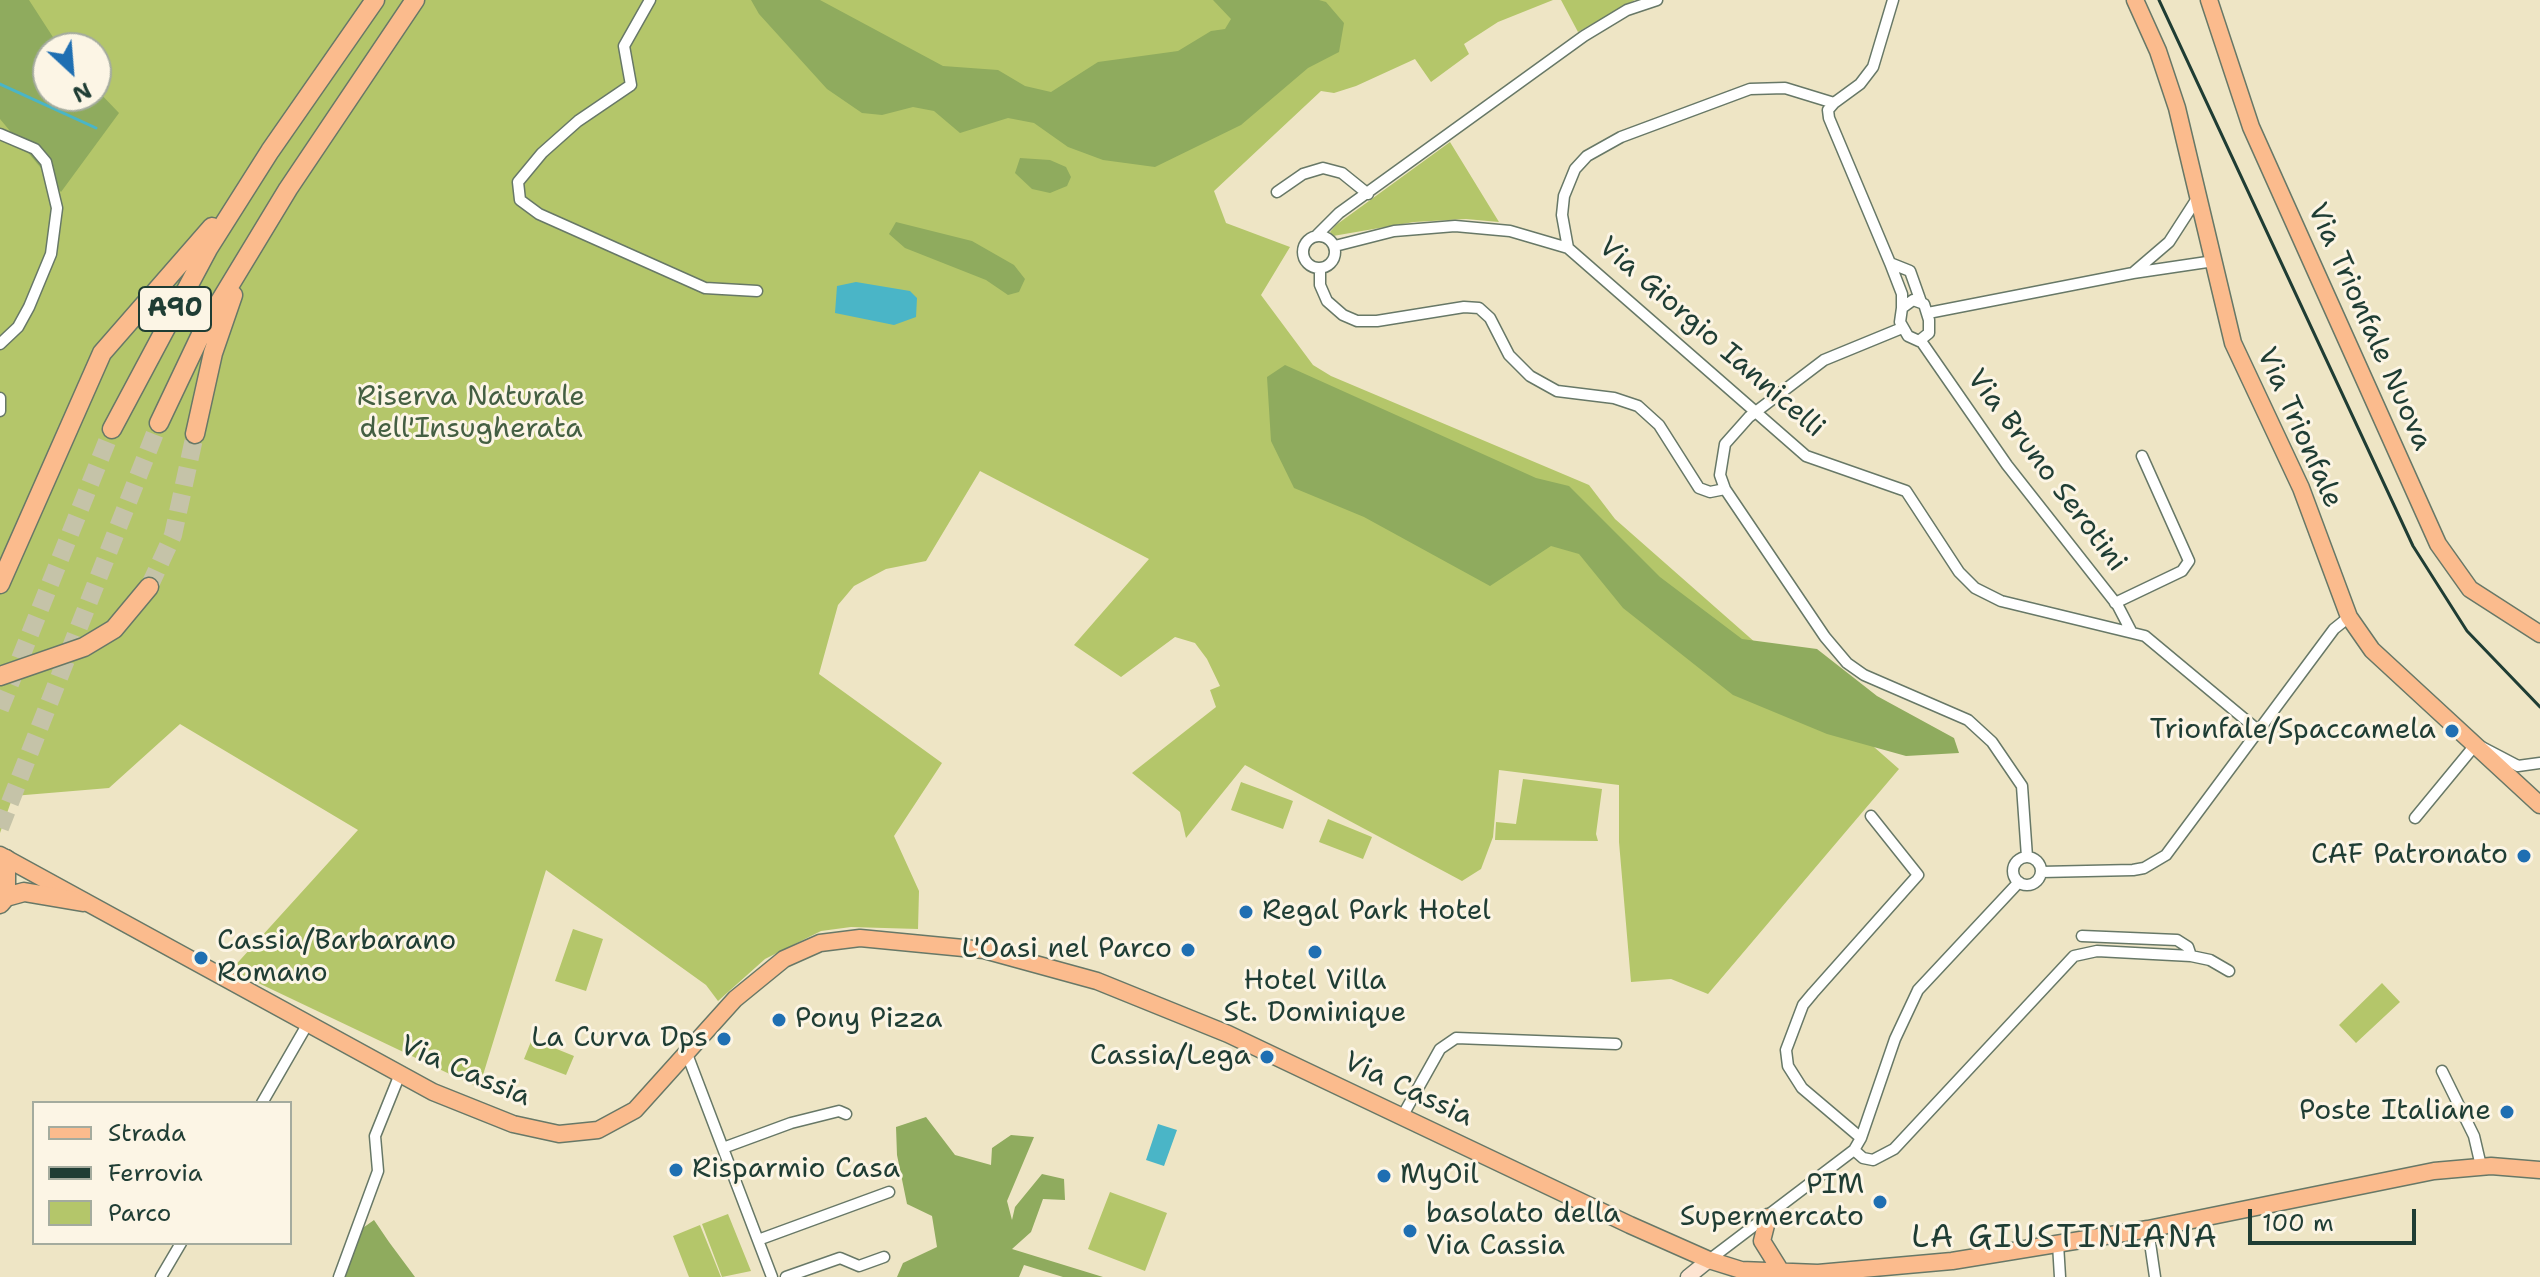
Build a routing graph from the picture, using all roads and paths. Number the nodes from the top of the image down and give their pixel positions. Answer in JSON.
{"nodes":[{"id":1,"x":375,"y":0,"type":"edge"},
{"id":2,"x":415,"y":0,"type":"edge"},
{"id":3,"x":650,"y":0,"type":"edge"},
{"id":4,"x":1657,"y":0,"type":"edge"},
{"id":5,"x":1893,"y":0,"type":"edge"},
{"id":6,"x":2135,"y":0,"type":"edge"},
{"id":7,"x":2209,"y":0,"type":"edge"},
{"id":8,"x":1834,"y":103,"type":"junction"},
{"id":9,"x":0,"y":134,"type":"edge"},
{"id":10,"x":1277,"y":192,"type":"dead end"},
{"id":11,"x":243,"y":193,"type":"junction"},
{"id":12,"x":1368,"y":194,"type":"junction"},
{"id":13,"x":2198,"y":197,"type":"junction"},
{"id":14,"x":1317,"y":235,"type":"junction"},
{"id":15,"x":1335,"y":246,"type":"junction"},
{"id":16,"x":1568,"y":248,"type":"junction"},
{"id":17,"x":2214,"y":261,"type":"junction"},
{"id":18,"x":244,"y":262,"type":"junction"},
{"id":19,"x":1890,"y":263,"type":"junction"},
{"id":20,"x":1320,"y":268,"type":"junction"},
{"id":21,"x":2133,"y":273,"type":"junction"},
{"id":22,"x":757,"y":291,"type":"dead end"},
{"id":23,"x":1921,"y":302,"type":"junction"},
{"id":24,"x":1902,"y":308,"type":"junction"},
{"id":25,"x":1928,"y":313,"type":"junction"},
{"id":26,"x":1902,"y":328,"type":"junction"},
{"id":27,"x":1921,"y":341,"type":"junction"},
{"id":28,"x":0,"y":344,"type":"edge"},
{"id":29,"x":0,"y":398,"type":"edge"},
{"id":30,"x":0,"y":411,"type":"edge"},
{"id":31,"x":1754,"y":412,"type":"junction"},
{"id":32,"x":159,"y":423,"type":"tunnel mouth"},
{"id":33,"x":112,"y":429,"type":"tunnel mouth"},
{"id":34,"x":195,"y":434,"type":"tunnel mouth"},
{"id":35,"x":2142,"y":456,"type":"dead end"},
{"id":36,"x":1725,"y":489,"type":"junction"},
{"id":37,"x":0,"y":584,"type":"edge"},
{"id":38,"x":149,"y":587,"type":"tunnel mouth"},
{"id":39,"x":2115,"y":603,"type":"junction"},
{"id":40,"x":2349,"y":617,"type":"junction"},
{"id":41,"x":2131,"y":631,"type":"junction"},
{"id":42,"x":2540,"y":634,"type":"edge"},
{"id":43,"x":0,"y":676,"type":"edge"},
{"id":44,"x":2259,"y":731,"type":"junction"},
{"id":45,"x":2476,"y":744,"type":"junction"},
{"id":46,"x":2540,"y":763,"type":"edge"},
{"id":47,"x":2540,"y":805,"type":"edge"},
{"id":48,"x":1871,"y":816,"type":"dead end"},
{"id":49,"x":2415,"y":818,"type":"dead end"},
{"id":50,"x":2027,"y":857,"type":"junction"},
{"id":51,"x":2,"y":859,"type":"edge"},
{"id":52,"x":2041,"y":872,"type":"junction"},
{"id":53,"x":2019,"y":882,"type":"junction"},
{"id":54,"x":3,"y":901,"type":"edge"},
{"id":55,"x":83,"y":902,"type":"junction"},
{"id":56,"x":2082,"y":936,"type":"dead end"},
{"id":57,"x":2191,"y":956,"type":"junction"},
{"id":58,"x":2229,"y":971,"type":"dead end"},
{"id":59,"x":307,"y":1025,"type":"junction"},
{"id":60,"x":1616,"y":1044,"type":"dead end"},
{"id":61,"x":687,"y":1054,"type":"junction"},
{"id":62,"x":2442,"y":1071,"type":"dead end"},
{"id":63,"x":400,"y":1074,"type":"junction"},
{"id":64,"x":263,"y":1101,"type":"edge"},
{"id":65,"x":846,"y":1114,"type":"dead end"},
{"id":66,"x":1403,"y":1115,"type":"junction"},
{"id":67,"x":1861,"y":1138,"type":"junction"},
{"id":68,"x":723,"y":1148,"type":"junction"},
{"id":69,"x":1854,"y":1150,"type":"junction"},
{"id":70,"x":2540,"y":1162,"type":"edge"},
{"id":71,"x":2481,"y":1166,"type":"junction"},
{"id":72,"x":2520,"y":1167,"type":"junction"},
{"id":73,"x":2540,"y":1170,"type":"edge"},
{"id":74,"x":889,"y":1192,"type":"dead end"},
{"id":75,"x":1768,"y":1217,"type":"junction"},
{"id":76,"x":2148,"y":1229,"type":"junction"},
{"id":77,"x":758,"y":1240,"type":"junction"},
{"id":78,"x":2058,"y":1244,"type":"junction"},
{"id":79,"x":180,"y":1245,"type":"edge"},
{"id":80,"x":884,"y":1257,"type":"dead end"},
{"id":81,"x":1709,"y":1260,"type":"junction"},
{"id":82,"x":1774,"y":1274,"type":"edge"},
{"id":83,"x":161,"y":1277,"type":"edge"},
{"id":84,"x":339,"y":1277,"type":"edge"},
{"id":85,"x":772,"y":1277,"type":"edge"},
{"id":86,"x":786,"y":1277,"type":"edge"},
{"id":87,"x":1688,"y":1277,"type":"edge"},
{"id":88,"x":2060,"y":1277,"type":"edge"},
{"id":89,"x":2155,"y":1277,"type":"edge"}],
"edges":[{"from":1,"to":11,"type":"highway","number":"A90"},
{"from":2,"to":18,"type":"highway","number":"A90"},
{"from":3,"to":22,"type":"street"},
{"from":4,"to":12,"type":"street"},
{"from":5,"to":8,"type":"street"},
{"from":6,"to":13,"type":"main road","name":"Via Trionfale"},
{"from":7,"to":42,"type":"main road","name":"Via Trionfale Nuova"},
{"from":8,"to":16,"type":"street","name":"Via Giorgio Iannicelli"},
{"from":8,"to":19,"type":"street"},
{"from":9,"to":28,"type":"street"},
{"from":10,"to":12,"type":"street"},
{"from":11,"to":33,"type":"highway","number":"A90"},
{"from":11,"to":37,"type":"highway"},
{"from":12,"to":14,"type":"street"},
{"from":13,"to":17,"type":"main road","name":"Via Trionfale"},
{"from":13,"to":21,"type":"street"},
{"from":14,"to":15,"type":"street"},
{"from":14,"to":20,"type":"street"},
{"from":15,"to":16,"type":"street"},
{"from":15,"to":20,"type":"street"},
{"from":16,"to":31,"type":"street","name":"Via Giorgio Iannicelli"},
{"from":17,"to":21,"type":"street"},
{"from":17,"to":40,"type":"main road","name":"Via Trionfale"},
{"from":18,"to":32,"type":"highway","number":"A90"},
{"from":18,"to":34,"type":"highway"},
{"from":19,"to":23,"type":"street"},
{"from":19,"to":24,"type":"street"},
{"from":20,"to":36,"type":"street"},
{"from":21,"to":25,"type":"street"},
{"from":23,"to":24,"type":"street"},
{"from":23,"to":25,"type":"street"},
{"from":24,"to":26,"type":"street"},
{"from":25,"to":27,"type":"street"},
{"from":26,"to":27,"type":"street"},
{"from":26,"to":31,"type":"street"},
{"from":27,"to":39,"type":"street","name":"Via Bruno Serotini"},
{"from":29,"to":30,"type":"street"},
{"from":31,"to":36,"type":"street"},
{"from":31,"to":41,"type":"street","name":"Via Giorgio Iannicelli"},
{"from":35,"to":39,"type":"street"},
{"from":36,"to":50,"type":"street"},
{"from":38,"to":43,"type":"highway"},
{"from":39,"to":41,"type":"street","name":"Via Bruno Serotini"},
{"from":40,"to":44,"type":"street"},
{"from":40,"to":45,"type":"main road","name":"Via Trionfale"},
{"from":41,"to":44,"type":"street","name":"Via Giorgio Iannicelli"},
{"from":44,"to":52,"type":"street"},
{"from":45,"to":46,"type":"street"},
{"from":45,"to":47,"type":"main road","name":"Via Trionfale"},
{"from":45,"to":49,"type":"street"},
{"from":48,"to":67,"type":"street"},
{"from":50,"to":52,"type":"street"},
{"from":50,"to":53,"type":"street"},
{"from":51,"to":54,"type":"highway"},
{"from":51,"to":55,"type":"main road","name":"Via Cassia"},
{"from":52,"to":53,"type":"street"},
{"from":53,"to":67,"type":"street"},
{"from":54,"to":55,"type":"highway"},
{"from":55,"to":59,"type":"main road","name":"Via Cassia"},
{"from":56,"to":57,"type":"street"},
{"from":57,"to":58,"type":"street"},
{"from":57,"to":69,"type":"street"},
{"from":59,"to":63,"type":"main road","name":"Via Cassia"},
{"from":59,"to":64,"type":"street"},
{"from":60,"to":66,"type":"street"},
{"from":61,"to":63,"type":"main road","name":"Via Cassia"},
{"from":61,"to":66,"type":"main road","name":"Via Cassia"},
{"from":61,"to":68,"type":"street"},
{"from":62,"to":71,"type":"street"},
{"from":63,"to":84,"type":"street"},
{"from":65,"to":68,"type":"street"},
{"from":66,"to":81,"type":"main road","name":"Via Cassia"},
{"from":67,"to":69,"type":"street"},
{"from":68,"to":77,"type":"street"},
{"from":69,"to":75,"type":"street"},
{"from":70,"to":72,"type":"main road"},
{"from":71,"to":72,"type":"main road","name":"Via Cassia"},
{"from":71,"to":76,"type":"main road","name":"Via Cassia"},
{"from":72,"to":73,"type":"main road","name":"Via Cassia"},
{"from":74,"to":77,"type":"street"},
{"from":75,"to":81,"type":"street"},
{"from":75,"to":82,"type":"main road"},
{"from":76,"to":78,"type":"main road","name":"Via Cassia"},
{"from":76,"to":89,"type":"street"},
{"from":77,"to":85,"type":"street"},
{"from":78,"to":82,"type":"main road","name":"Via Cassia"},
{"from":78,"to":88,"type":"street"},
{"from":79,"to":83,"type":"street"},
{"from":80,"to":86,"type":"street"},
{"from":81,"to":82,"type":"main road","name":"Via Cassia"},
{"from":81,"to":87,"type":"street"}]}
